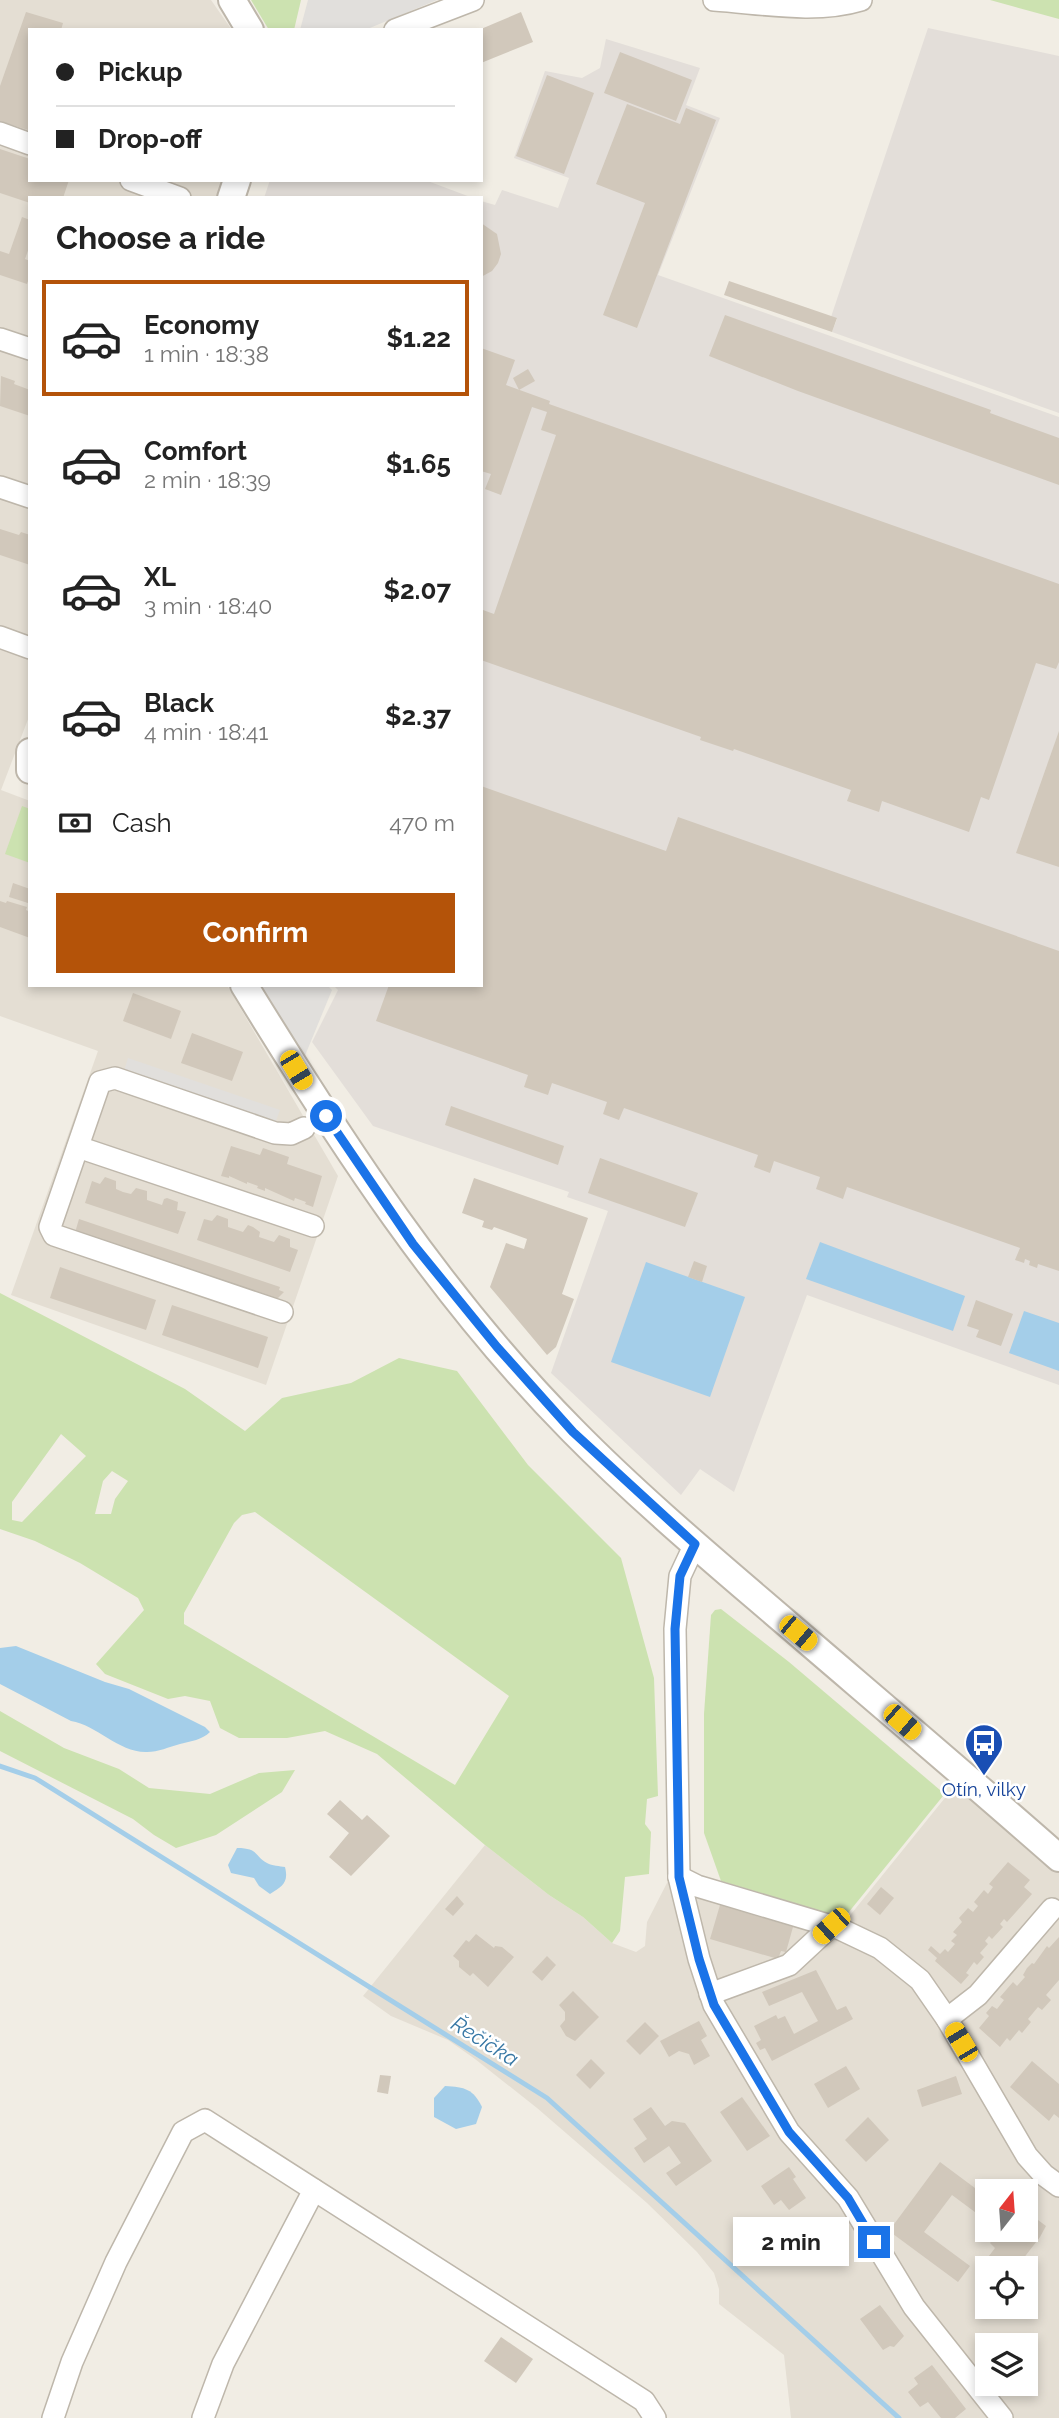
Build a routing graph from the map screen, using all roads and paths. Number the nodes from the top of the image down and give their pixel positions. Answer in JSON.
{"nodes":[{"id":1,"x":232,"y":0,"type":"edge"},
{"id":2,"x":472,"y":0,"type":"edge"},
{"id":3,"x":714,"y":0,"type":"edge"},
{"id":4,"x":861,"y":0,"type":"edge"},
{"id":5,"x":249,"y":28,"type":"edge"},
{"id":6,"x":400,"y":28,"type":"edge"},
{"id":7,"x":0,"y":133,"type":"edge"},
{"id":8,"x":28,"y":143,"type":"edge"},
{"id":9,"x":136,"y":182,"type":"edge"},
{"id":10,"x":175,"y":196,"type":"edge"},
{"id":11,"x":0,"y":339,"type":"edge"},
{"id":12,"x":28,"y":348,"type":"edge"},
{"id":13,"x":0,"y":487,"type":"edge"},
{"id":14,"x":28,"y":497,"type":"edge"},
{"id":15,"x":0,"y":638,"type":"edge"},
{"id":16,"x":28,"y":647,"type":"edge"},
{"id":17,"x":245,"y":987,"type":"edge"},
{"id":18,"x":304,"y":1128,"type":"dead end"},
{"id":19,"x":78,"y":1147,"type":"junction"},
{"id":20,"x":313,"y":1226,"type":"dead end"},
{"id":21,"x":282,"y":1312,"type":"dead end"},
{"id":22,"x":695,"y":1544,"type":"junction"},
{"id":23,"x":1059,"y":1858,"type":"edge"},
{"id":24,"x":679,"y":1877,"type":"junction"},
{"id":25,"x":1052,"y":1909,"type":"dead end"},
{"id":26,"x":831,"y":1926,"type":"junction"},
{"id":27,"x":710,"y":1994,"type":"junction"},
{"id":28,"x":947,"y":2018,"type":"junction"},
{"id":29,"x":1059,"y":2186,"type":"edge"},
{"id":30,"x":314,"y":2190,"type":"junction"},
{"id":31,"x":53,"y":2418,"type":"edge"},
{"id":32,"x":203,"y":2418,"type":"edge"},
{"id":33,"x":655,"y":2418,"type":"edge"},
{"id":34,"x":1002,"y":2418,"type":"edge"}],
"edges":[{"from":1,"to":5,"type":"street"},
{"from":2,"to":6,"type":"street"},
{"from":3,"to":4,"type":"street"},
{"from":7,"to":8,"type":"street"},
{"from":9,"to":10,"type":"street"},
{"from":11,"to":12,"type":"street"},
{"from":13,"to":14,"type":"street"},
{"from":15,"to":16,"type":"street"},
{"from":17,"to":22,"type":"street"},
{"from":18,"to":19,"type":"street"},
{"from":19,"to":20,"type":"street"},
{"from":19,"to":21,"type":"street"},
{"from":22,"to":23,"type":"street"},
{"from":22,"to":24,"type":"street"},
{"from":24,"to":26,"type":"street"},
{"from":24,"to":27,"type":"street"},
{"from":25,"to":28,"type":"street"},
{"from":26,"to":27,"type":"street"},
{"from":26,"to":28,"type":"street"},
{"from":27,"to":34,"type":"street"},
{"from":28,"to":29,"type":"street"},
{"from":30,"to":31,"type":"street"},
{"from":30,"to":32,"type":"street"},
{"from":30,"to":33,"type":"street"}]}
